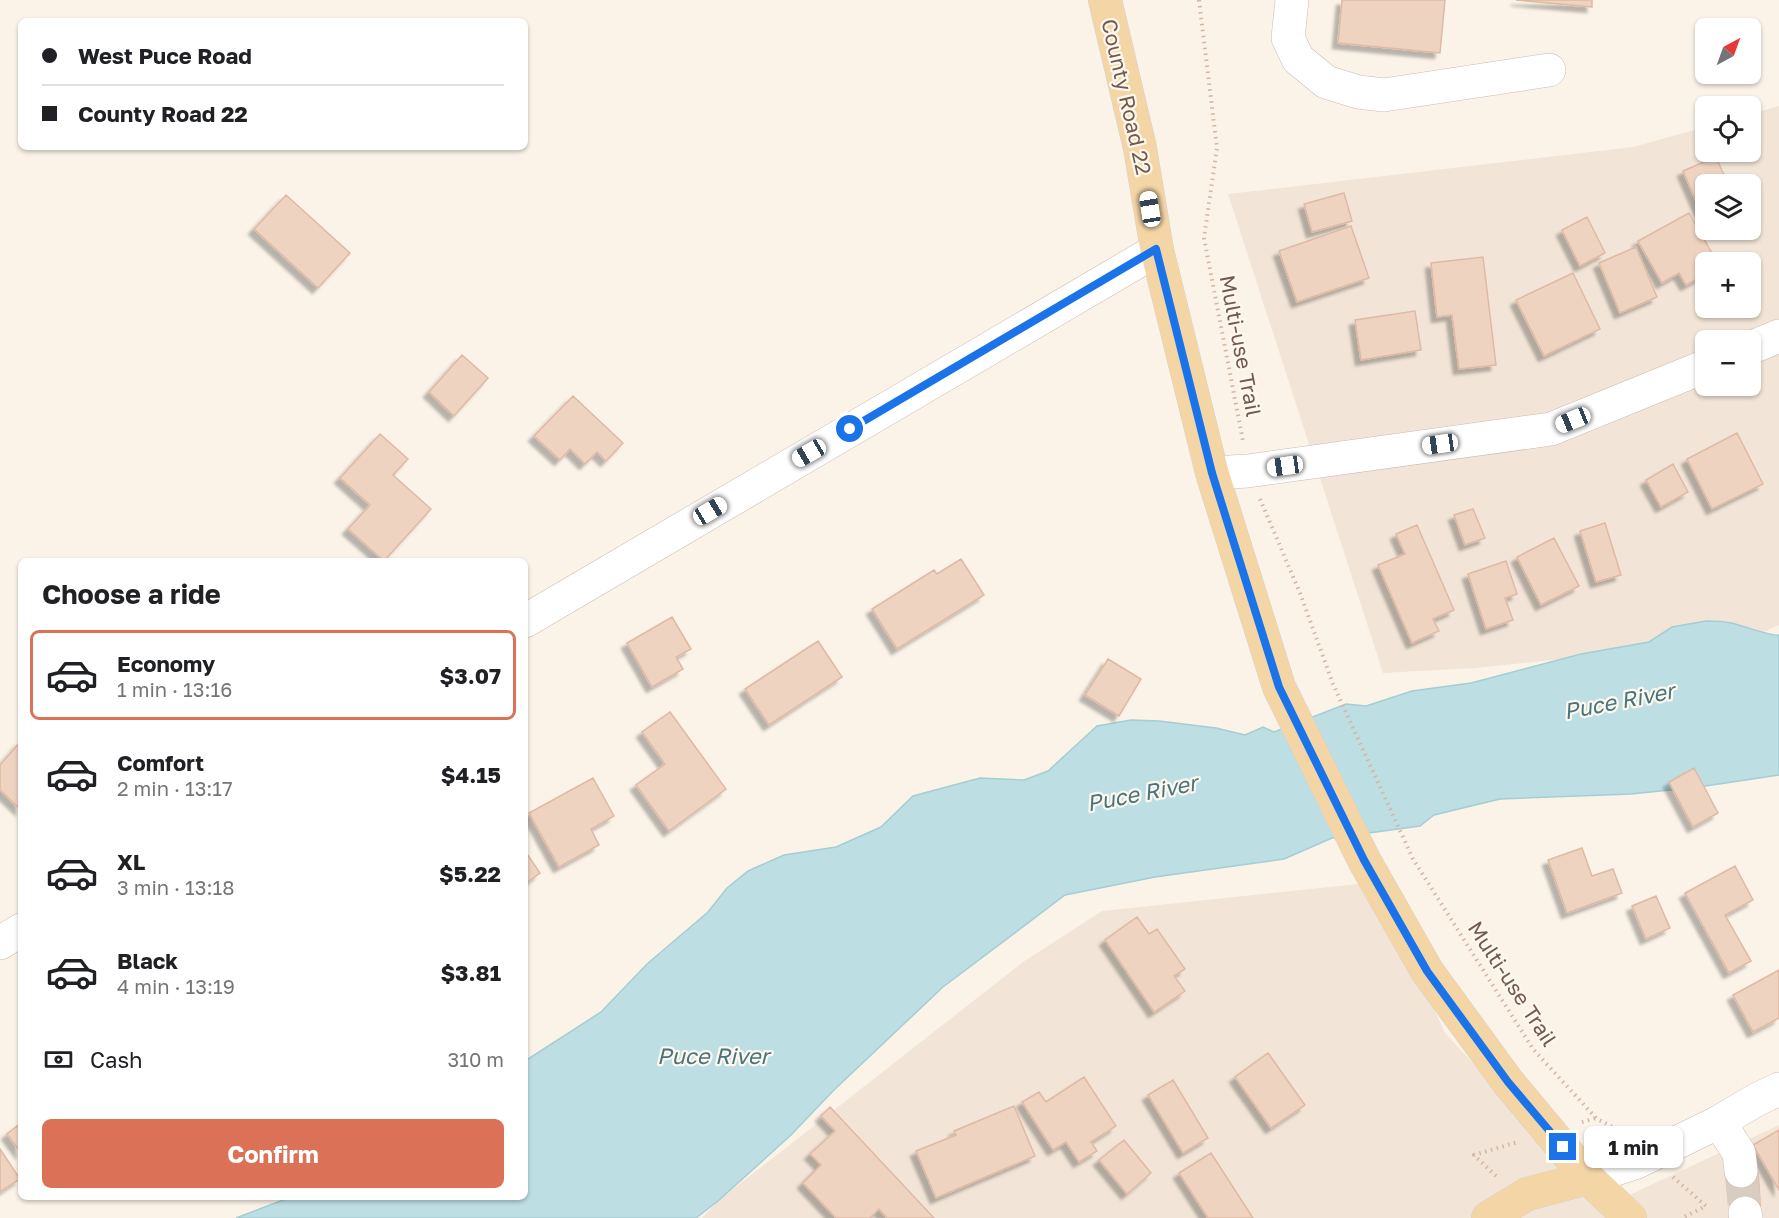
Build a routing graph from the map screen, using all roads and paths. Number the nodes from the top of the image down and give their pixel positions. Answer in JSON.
{"nodes":[{"id":1,"x":1105,"y":0,"type":"edge"},
{"id":2,"x":1199,"y":0,"type":"edge"},
{"id":3,"x":1292,"y":0,"type":"edge"},
{"id":4,"x":1549,"y":70,"type":"dead end"},
{"id":5,"x":1156,"y":249,"type":"junction"},
{"id":6,"x":1779,"y":336,"type":"edge"},
{"id":7,"x":1761,"y":343,"type":"edge"},
{"id":8,"x":1695,"y":370,"type":"edge"},
{"id":9,"x":1248,"y":471,"type":"junction"},
{"id":10,"x":1212,"y":473,"type":"junction"},
{"id":11,"x":528,"y":619,"type":"edge"},
{"id":12,"x":18,"y":932,"type":"edge"},
{"id":13,"x":0,"y":943,"type":"edge"},
{"id":14,"x":1779,"y":1089,"type":"edge"},
{"id":15,"x":1596,"y":1118,"type":"dead end"},
{"id":16,"x":1719,"y":1122,"type":"junction"},
{"id":17,"x":1741,"y":1171,"type":"tunnel mouth"},
{"id":18,"x":1588,"y":1178,"type":"junction"},
{"id":19,"x":1706,"y":1206,"type":"dead end"},
{"id":20,"x":1488,"y":1218,"type":"edge"},
{"id":21,"x":1630,"y":1218,"type":"edge"},
{"id":22,"x":1682,"y":1218,"type":"edge"}],
"edges":[{"from":1,"to":5,"type":"main road","name":"County Road 22"},
{"from":2,"to":9,"type":"path","name":"Multi-use Trail"},
{"from":3,"to":4,"type":"street"},
{"from":5,"to":10,"type":"main road","name":"County Road 22"},
{"from":5,"to":11,"type":"street"},
{"from":6,"to":7,"type":"street"},
{"from":8,"to":9,"type":"street"},
{"from":9,"to":10,"type":"street"},
{"from":9,"to":15,"type":"path","name":"Multi-use Trail"},
{"from":10,"to":18,"type":"main road","name":"County Road 22"},
{"from":12,"to":13,"type":"street"},
{"from":14,"to":16,"type":"street"},
{"from":16,"to":17,"type":"street"},
{"from":16,"to":18,"type":"street"},
{"from":18,"to":20,"type":"main road"},
{"from":18,"to":21,"type":"main road","name":"County Road 22"},
{"from":19,"to":22,"type":"path"}]}
